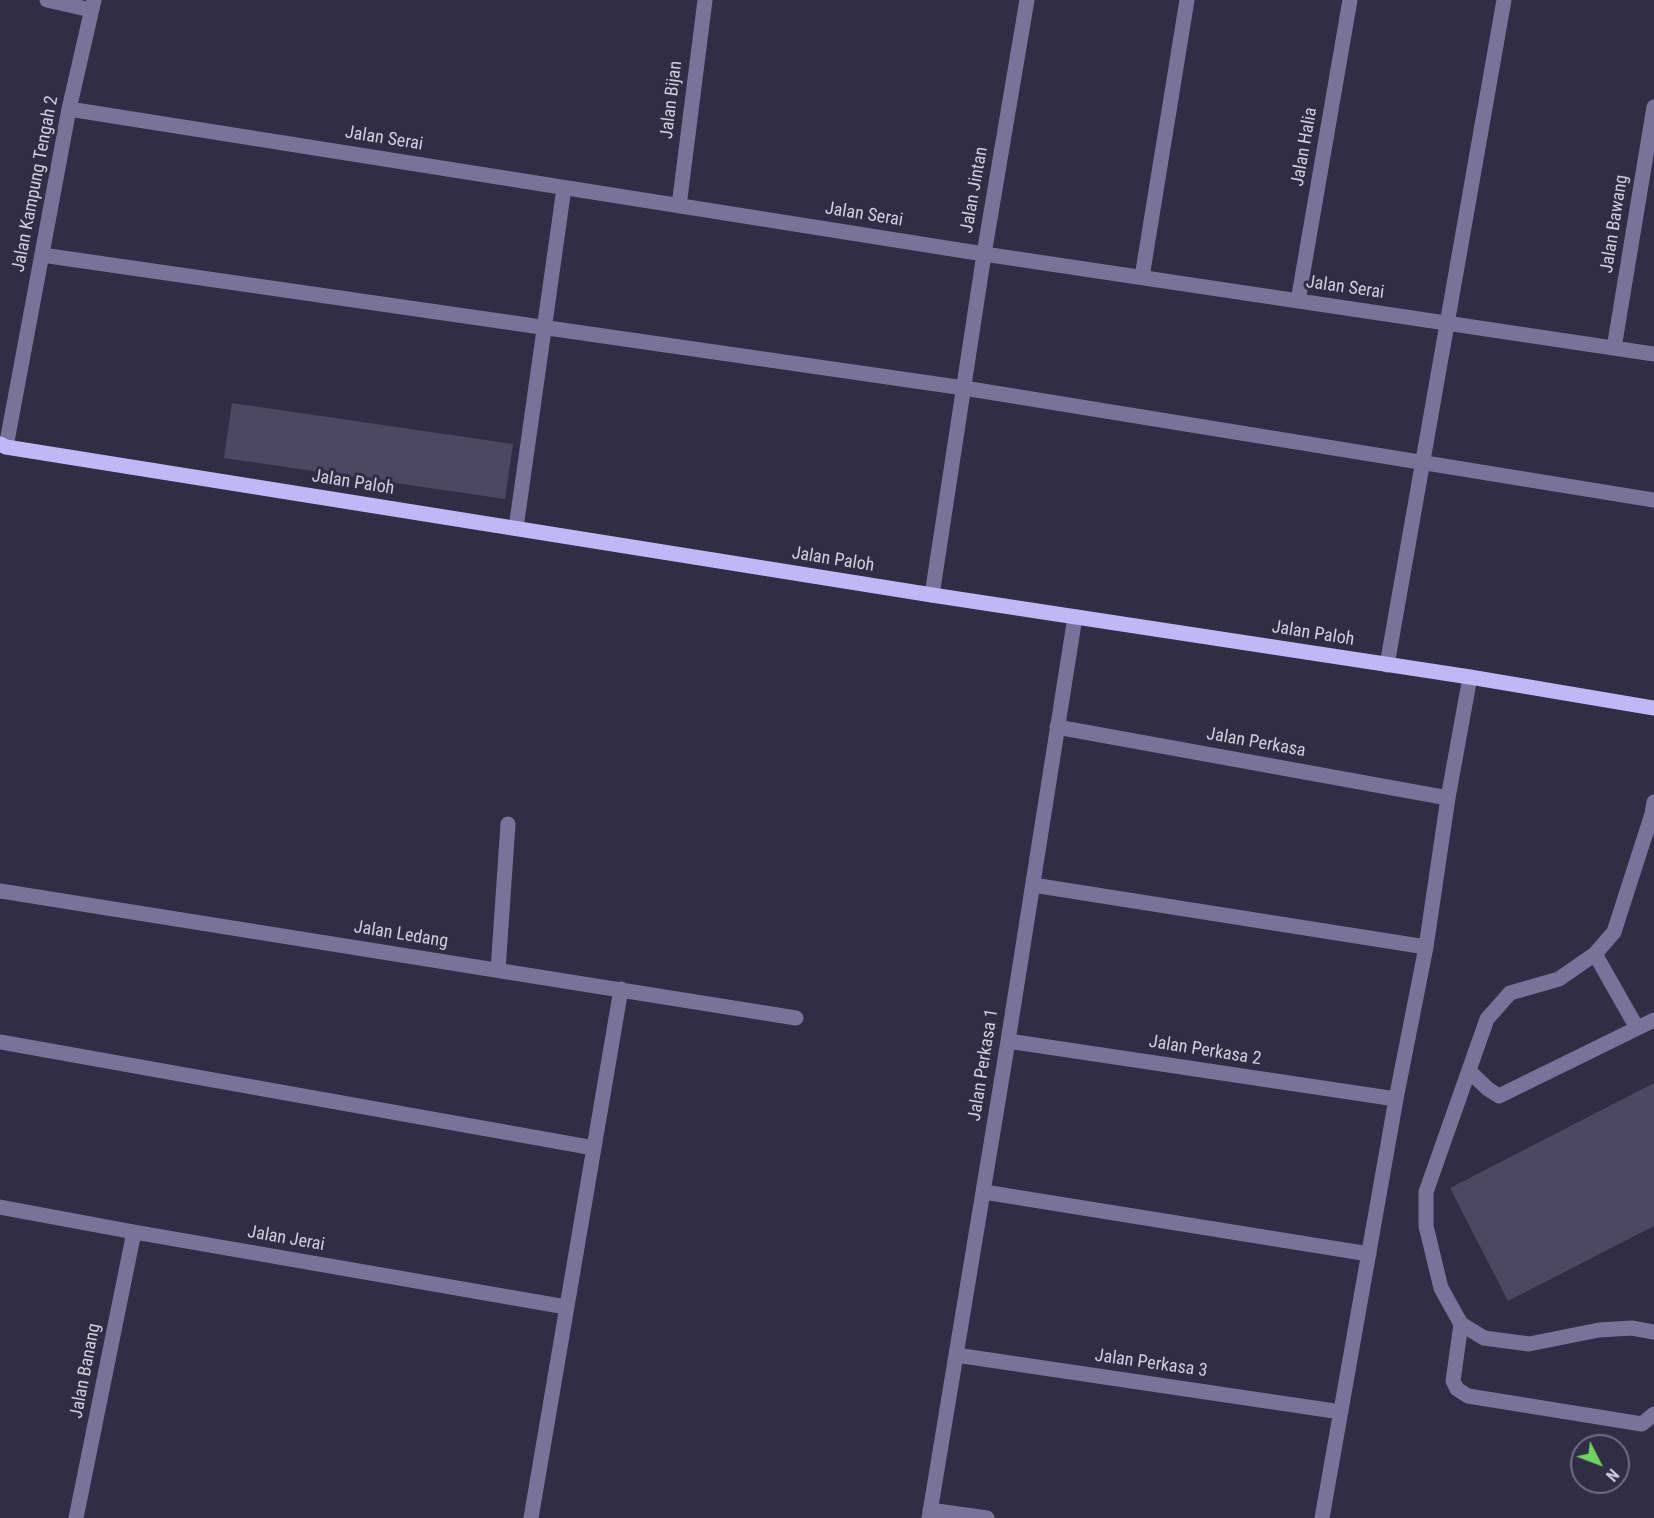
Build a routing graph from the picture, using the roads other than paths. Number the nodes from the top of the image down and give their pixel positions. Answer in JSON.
{"nodes":[{"id":1,"x":46,"y":0,"type":"edge"},
{"id":2,"x":705,"y":0,"type":"edge"},
{"id":3,"x":1027,"y":0,"type":"edge"},
{"id":4,"x":1187,"y":0,"type":"edge"},
{"id":5,"x":1350,"y":0,"type":"edge"},
{"id":6,"x":1504,"y":0,"type":"edge"},
{"id":7,"x":93,"y":5,"type":"edge"},
{"id":8,"x":1654,"y":107,"type":"edge"},
{"id":9,"x":69,"y":109,"type":"junction"},
{"id":10,"x":564,"y":188,"type":"junction"},
{"id":11,"x":679,"y":206,"type":"junction"},
{"id":12,"x":984,"y":254,"type":"junction"},
{"id":13,"x":42,"y":255,"type":"junction"},
{"id":14,"x":1142,"y":278,"type":"junction"},
{"id":15,"x":1298,"y":301,"type":"junction"},
{"id":16,"x":1446,"y":322,"type":"junction"},
{"id":17,"x":544,"y":327,"type":"junction"},
{"id":18,"x":1614,"y":348,"type":"junction"},
{"id":19,"x":1654,"y":354,"type":"edge"},
{"id":20,"x":964,"y":388,"type":"junction"},
{"id":21,"x":2,"y":446,"type":"edge"},
{"id":22,"x":1422,"y":462,"type":"junction"},
{"id":23,"x":1654,"y":500,"type":"edge"},
{"id":24,"x":516,"y":528,"type":"junction"},
{"id":25,"x":932,"y":595,"type":"junction"},
{"id":26,"x":1075,"y":617,"type":"junction"},
{"id":27,"x":1387,"y":664,"type":"junction"},
{"id":28,"x":1470,"y":677,"type":"junction"},
{"id":29,"x":1654,"y":708,"type":"edge"},
{"id":30,"x":1057,"y":727,"type":"junction"},
{"id":31,"x":1448,"y":798,"type":"junction"},
{"id":32,"x":1653,"y":810,"type":"edge"},
{"id":33,"x":508,"y":824,"type":"dead end"},
{"id":34,"x":1033,"y":885,"type":"junction"},
{"id":35,"x":0,"y":891,"type":"edge"},
{"id":36,"x":1426,"y":947,"type":"junction"},
{"id":37,"x":1594,"y":954,"type":"junction"},
{"id":38,"x":498,"y":970,"type":"junction"},
{"id":39,"x":621,"y":990,"type":"junction"},
{"id":40,"x":796,"y":1018,"type":"dead end"},
{"id":41,"x":1654,"y":1020,"type":"edge"},
{"id":42,"x":1637,"y":1028,"type":"junction"},
{"id":43,"x":1008,"y":1041,"type":"junction"},
{"id":44,"x":0,"y":1042,"type":"edge"},
{"id":45,"x":1469,"y":1071,"type":"junction"},
{"id":46,"x":1396,"y":1099,"type":"junction"},
{"id":47,"x":594,"y":1148,"type":"junction"},
{"id":48,"x":984,"y":1192,"type":"junction"},
{"id":49,"x":0,"y":1207,"type":"edge"},
{"id":50,"x":134,"y":1232,"type":"junction"},
{"id":51,"x":1369,"y":1254,"type":"junction"},
{"id":52,"x":567,"y":1307,"type":"junction"},
{"id":53,"x":1461,"y":1324,"type":"junction"},
{"id":54,"x":1654,"y":1332,"type":"edge"},
{"id":55,"x":956,"y":1355,"type":"junction"},
{"id":56,"x":1341,"y":1412,"type":"junction"},
{"id":57,"x":1654,"y":1414,"type":"edge"},
{"id":58,"x":929,"y":1514,"type":"edge"},
{"id":59,"x":76,"y":1518,"type":"edge"},
{"id":60,"x":531,"y":1518,"type":"edge"},
{"id":61,"x":987,"y":1518,"type":"edge"},
{"id":62,"x":1322,"y":1518,"type":"edge"}],
"edges":[{"from":1,"to":7,"type":"street"},
{"from":2,"to":11,"type":"street","name":"Jalan Bijan"},
{"from":3,"to":12,"type":"street","name":"Jalan Jintan"},
{"from":4,"to":14,"type":"street"},
{"from":5,"to":15,"type":"street","name":"Jalan Halia"},
{"from":6,"to":16,"type":"street"},
{"from":7,"to":9,"type":"street","name":"Jalan Kampung Tengah 2"},
{"from":8,"to":18,"type":"street","name":"Jalan Bawang"},
{"from":9,"to":10,"type":"street","name":"Jalan Serai"},
{"from":9,"to":13,"type":"street","name":"Jalan Kampung Tengah 2"},
{"from":10,"to":11,"type":"street","name":"Jalan Serai"},
{"from":10,"to":17,"type":"street"},
{"from":11,"to":12,"type":"street","name":"Jalan Serai"},
{"from":12,"to":14,"type":"street","name":"Jalan Serai"},
{"from":12,"to":20,"type":"street","name":"Jalan Jintan"},
{"from":13,"to":17,"type":"street"},
{"from":13,"to":21,"type":"street","name":"Jalan Kampung Tengah 2"},
{"from":14,"to":15,"type":"street","name":"Jalan Serai"},
{"from":15,"to":16,"type":"street","name":"Jalan Serai"},
{"from":16,"to":18,"type":"street","name":"Jalan Serai"},
{"from":16,"to":22,"type":"street"},
{"from":17,"to":20,"type":"street"},
{"from":17,"to":24,"type":"street"},
{"from":18,"to":19,"type":"street","name":"Jalan Serai"},
{"from":20,"to":22,"type":"street"},
{"from":20,"to":25,"type":"street","name":"Jalan Jintan"},
{"from":21,"to":24,"type":"main road","name":"Jalan Paloh"},
{"from":22,"to":23,"type":"street"},
{"from":22,"to":27,"type":"street"},
{"from":24,"to":25,"type":"main road","name":"Jalan Paloh"},
{"from":25,"to":26,"type":"main road","name":"Jalan Paloh"},
{"from":26,"to":27,"type":"main road","name":"Jalan Paloh"},
{"from":26,"to":30,"type":"street","name":"Jalan Perkasa 1"},
{"from":27,"to":28,"type":"main road","name":"Jalan Paloh"},
{"from":28,"to":29,"type":"main road","name":"Jalan Paloh"},
{"from":28,"to":31,"type":"street"},
{"from":30,"to":31,"type":"street","name":"Jalan Perkasa"},
{"from":30,"to":34,"type":"street","name":"Jalan Perkasa 1"},
{"from":31,"to":36,"type":"street"},
{"from":32,"to":37,"type":"street"},
{"from":33,"to":38,"type":"street"},
{"from":34,"to":36,"type":"street"},
{"from":34,"to":43,"type":"street","name":"Jalan Perkasa 1"},
{"from":35,"to":38,"type":"street","name":"Jalan Ledang"},
{"from":36,"to":46,"type":"street"},
{"from":37,"to":42,"type":"street"},
{"from":37,"to":45,"type":"street"},
{"from":38,"to":39,"type":"street","name":"Jalan Ledang"},
{"from":39,"to":40,"type":"street","name":"Jalan Ledang"},
{"from":39,"to":47,"type":"street"},
{"from":41,"to":42,"type":"street"},
{"from":42,"to":45,"type":"street"},
{"from":43,"to":46,"type":"street","name":"Jalan Perkasa 2"},
{"from":43,"to":48,"type":"street","name":"Jalan Perkasa 1"},
{"from":44,"to":47,"type":"street"},
{"from":45,"to":53,"type":"street"},
{"from":46,"to":51,"type":"street"},
{"from":47,"to":52,"type":"street"},
{"from":48,"to":51,"type":"street"},
{"from":48,"to":55,"type":"street","name":"Jalan Perkasa 1"},
{"from":49,"to":50,"type":"street","name":"Jalan Jerai"},
{"from":50,"to":52,"type":"street","name":"Jalan Jerai"},
{"from":50,"to":59,"type":"street","name":"Jalan Banang"},
{"from":51,"to":56,"type":"street"},
{"from":52,"to":60,"type":"street"},
{"from":53,"to":54,"type":"street"},
{"from":53,"to":57,"type":"street"},
{"from":55,"to":56,"type":"street","name":"Jalan Perkasa 3"},
{"from":55,"to":58,"type":"street","name":"Jalan Perkasa 1"},
{"from":56,"to":62,"type":"street"},
{"from":58,"to":61,"type":"street"}]}
